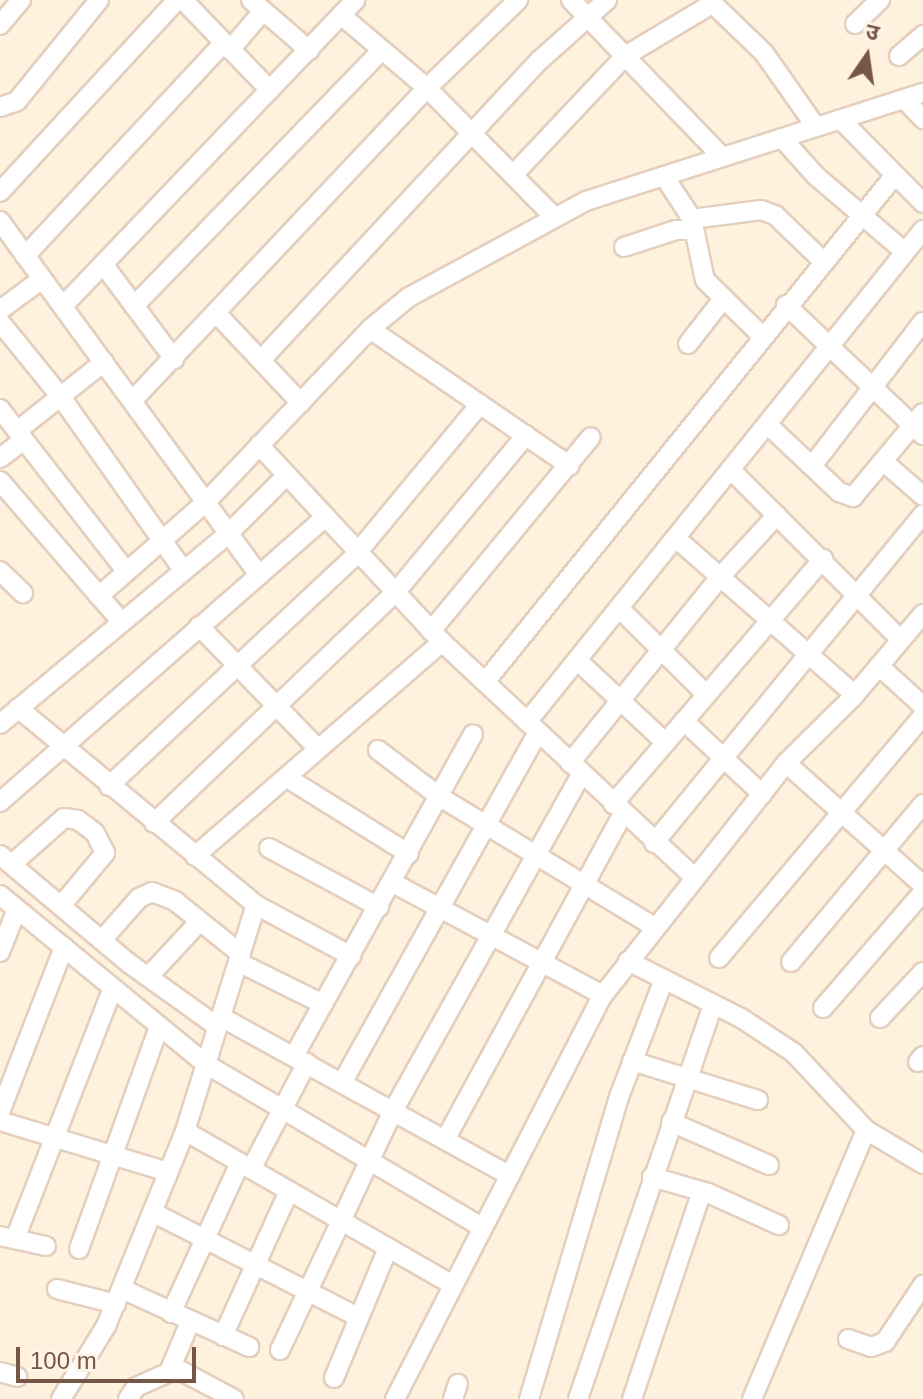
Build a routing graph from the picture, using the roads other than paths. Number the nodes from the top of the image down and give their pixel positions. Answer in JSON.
{"nodes":[{"id":1,"x":21,"y":0,"type":"edge"},
{"id":2,"x":99,"y":0,"type":"edge"},
{"id":3,"x":355,"y":0,"type":"edge"},
{"id":4,"x":518,"y":0,"type":"edge"},
{"id":5,"x":571,"y":0,"type":"edge"},
{"id":6,"x":607,"y":0,"type":"edge"},
{"id":7,"x":880,"y":0,"type":"edge"},
{"id":8,"x":173,"y":2,"type":"edge"},
{"id":9,"x":710,"y":2,"type":"edge"},
{"id":10,"x":257,"y":5,"type":"edge"},
{"id":11,"x":341,"y":15,"type":"junction"},
{"id":12,"x":587,"y":17,"type":"junction"},
{"id":13,"x":855,"y":24,"type":"dead end"},
{"id":14,"x":0,"y":25,"type":"edge"},
{"id":15,"x":923,"y":35,"type":"edge"},
{"id":16,"x":226,"y":47,"type":"junction"},
{"id":17,"x":309,"y":50,"type":"junction"},
{"id":18,"x":382,"y":50,"type":"junction"},
{"id":19,"x":625,"y":56,"type":"junction"},
{"id":20,"x":899,"y":56,"type":"dead end"},
{"id":21,"x":427,"y":88,"type":"junction"},
{"id":22,"x":270,"y":90,"type":"junction"},
{"id":23,"x":923,"y":93,"type":"edge"},
{"id":24,"x":904,"y":99,"type":"junction"},
{"id":25,"x":0,"y":107,"type":"edge"},
{"id":26,"x":840,"y":119,"type":"junction"},
{"id":27,"x":923,"y":119,"type":"edge"},
{"id":28,"x":816,"y":127,"type":"junction"},
{"id":29,"x":472,"y":133,"type":"junction"},
{"id":30,"x":782,"y":138,"type":"junction"},
{"id":31,"x":722,"y":157,"type":"junction"},
{"id":32,"x":513,"y":175,"type":"junction"},
{"id":33,"x":895,"y":175,"type":"junction"},
{"id":34,"x":664,"y":176,"type":"junction"},
{"id":35,"x":0,"y":192,"type":"edge"},
{"id":36,"x":923,"y":203,"type":"edge"},
{"id":37,"x":861,"y":216,"type":"junction"},
{"id":38,"x":554,"y":217,"type":"junction"},
{"id":39,"x":0,"y":221,"type":"edge"},
{"id":40,"x":693,"y":224,"type":"junction"},
{"id":41,"x":923,"y":230,"type":"edge"},
{"id":42,"x":624,"y":247,"type":"dead end"},
{"id":43,"x":905,"y":252,"type":"junction"},
{"id":44,"x":25,"y":256,"type":"junction"},
{"id":45,"x":823,"y":261,"type":"junction"},
{"id":46,"x":103,"y":264,"type":"junction"},
{"id":47,"x":42,"y":279,"type":"junction"},
{"id":48,"x":723,"y":299,"type":"junction"},
{"id":49,"x":786,"y":305,"type":"junction"},
{"id":50,"x":63,"y":306,"type":"junction"},
{"id":51,"x":134,"y":306,"type":"junction"},
{"id":52,"x":0,"y":310,"type":"edge"},
{"id":53,"x":218,"y":315,"type":"junction"},
{"id":54,"x":0,"y":322,"type":"edge"},
{"id":55,"x":923,"y":322,"type":"edge"},
{"id":56,"x":370,"y":329,"type":"junction"},
{"id":57,"x":761,"y":335,"type":"junction"},
{"id":58,"x":688,"y":344,"type":"dead end"},
{"id":59,"x":829,"y":346,"type":"junction"},
{"id":60,"x":174,"y":359,"type":"junction"},
{"id":61,"x":261,"y":360,"type":"junction"},
{"id":62,"x":104,"y":362,"type":"junction"},
{"id":63,"x":870,"y":386,"type":"junction"},
{"id":64,"x":61,"y":397,"type":"junction"},
{"id":65,"x":133,"y":400,"type":"junction"},
{"id":66,"x":301,"y":403,"type":"junction"},
{"id":67,"x":480,"y":404,"type":"junction"},
{"id":68,"x":0,"y":409,"type":"edge"},
{"id":69,"x":768,"y":425,"type":"junction"},
{"id":70,"x":920,"y":425,"type":"edge"},
{"id":71,"x":526,"y":435,"type":"junction"},
{"id":72,"x":20,"y":436,"type":"junction"},
{"id":73,"x":591,"y":437,"type":"dead end"},
{"id":74,"x":259,"y":445,"type":"junction"},
{"id":75,"x":0,"y":458,"type":"edge"},
{"id":76,"x":885,"y":463,"type":"junction"},
{"id":77,"x":570,"y":466,"type":"junction"},
{"id":78,"x":812,"y":466,"type":"junction"},
{"id":79,"x":732,"y":471,"type":"junction"},
{"id":80,"x":287,"y":475,"type":"junction"},
{"id":81,"x":0,"y":481,"type":"edge"},
{"id":82,"x":923,"y":496,"type":"edge"},
{"id":83,"x":206,"y":502,"type":"junction"},
{"id":84,"x":923,"y":514,"type":"edge"},
{"id":85,"x":777,"y":515,"type":"junction"},
{"id":86,"x":326,"y":517,"type":"junction"},
{"id":87,"x":229,"y":533,"type":"junction"},
{"id":88,"x":161,"y":539,"type":"junction"},
{"id":89,"x":678,"y":540,"type":"junction"},
{"id":90,"x":358,"y":553,"type":"junction"},
{"id":91,"x":823,"y":559,"type":"junction"},
{"id":92,"x":183,"y":570,"type":"junction"},
{"id":93,"x":126,"y":571,"type":"junction"},
{"id":94,"x":1,"y":573,"type":"edge"},
{"id":95,"x":259,"y":575,"type":"junction"},
{"id":96,"x":720,"y":577,"type":"junction"},
{"id":97,"x":23,"y":593,"type":"dead end"},
{"id":98,"x":395,"y":593,"type":"junction"},
{"id":99,"x":859,"y":593,"type":"junction"},
{"id":100,"x":99,"y":596,"type":"junction"},
{"id":101,"x":621,"y":610,"type":"junction"},
{"id":102,"x":120,"y":620,"type":"junction"},
{"id":103,"x":769,"y":620,"type":"junction"},
{"id":104,"x":920,"y":623,"type":"edge"},
{"id":105,"x":199,"y":626,"type":"junction"},
{"id":106,"x":437,"y":636,"type":"junction"},
{"id":107,"x":901,"y":640,"type":"junction"},
{"id":108,"x":660,"y":649,"type":"junction"},
{"id":109,"x":809,"y":654,"type":"junction"},
{"id":110,"x":578,"y":661,"type":"junction"},
{"id":111,"x":879,"y":666,"type":"junction"},
{"id":112,"x":238,"y":668,"type":"junction"},
{"id":113,"x":485,"y":682,"type":"junction"},
{"id":114,"x":706,"y":694,"type":"junction"},
{"id":115,"x":855,"y":695,"type":"junction"},
{"id":116,"x":621,"y":701,"type":"junction"},
{"id":117,"x":923,"y":706,"type":"edge"},
{"id":118,"x":18,"y":708,"type":"junction"},
{"id":119,"x":278,"y":710,"type":"junction"},
{"id":120,"x":923,"y":716,"type":"edge"},
{"id":121,"x":684,"y":721,"type":"junction"},
{"id":122,"x":0,"y":724,"type":"edge"},
{"id":123,"x":532,"y":728,"type":"junction"},
{"id":124,"x":473,"y":734,"type":"dead end"},
{"id":125,"x":666,"y":743,"type":"junction"},
{"id":126,"x":59,"y":746,"type":"junction"},
{"id":127,"x":318,"y":749,"type":"junction"},
{"id":128,"x":378,"y":750,"type":"dead end"},
{"id":129,"x":724,"y":758,"type":"junction"},
{"id":130,"x":786,"y":763,"type":"junction"},
{"id":131,"x":576,"y":768,"type":"junction"},
{"id":132,"x":286,"y":777,"type":"junction"},
{"id":133,"x":109,"y":786,"type":"junction"},
{"id":134,"x":762,"y":794,"type":"junction"},
{"id":135,"x":440,"y":797,"type":"junction"},
{"id":136,"x":0,"y":802,"type":"edge"},
{"id":137,"x":923,"y":804,"type":"edge"},
{"id":138,"x":618,"y":809,"type":"junction"},
{"id":139,"x":841,"y":812,"type":"junction"},
{"id":140,"x":154,"y":823,"type":"junction"},
{"id":141,"x":488,"y":825,"type":"junction"},
{"id":142,"x":654,"y":843,"type":"junction"},
{"id":143,"x":269,"y":848,"type":"dead end"},
{"id":144,"x":882,"y":849,"type":"junction"},
{"id":145,"x":538,"y":853,"type":"junction"},
{"id":146,"x":409,"y":854,"type":"junction"},
{"id":147,"x":195,"y":856,"type":"junction"},
{"id":148,"x":6,"y":859,"type":"edge"},
{"id":149,"x":695,"y":878,"type":"junction"},
{"id":150,"x":587,"y":882,"type":"junction"},
{"id":151,"x":393,"y":883,"type":"junction"},
{"id":152,"x":923,"y":885,"type":"edge"},
{"id":153,"x":923,"y":892,"type":"edge"},
{"id":154,"x":0,"y":895,"type":"edge"},
{"id":155,"x":256,"y":905,"type":"junction"},
{"id":156,"x":61,"y":906,"type":"junction"},
{"id":157,"x":379,"y":907,"type":"junction"},
{"id":158,"x":440,"y":908,"type":"junction"},
{"id":159,"x":17,"y":909,"type":"junction"},
{"id":160,"x":200,"y":921,"type":"junction"},
{"id":161,"x":653,"y":926,"type":"junction"},
{"id":162,"x":490,"y":935,"type":"junction"},
{"id":163,"x":102,"y":940,"type":"junction"},
{"id":164,"x":64,"y":947,"type":"junction"},
{"id":165,"x":0,"y":952,"type":"edge"},
{"id":166,"x":351,"y":956,"type":"junction"},
{"id":167,"x":240,"y":958,"type":"junction"},
{"id":168,"x":719,"y":958,"type":"dead end"},
{"id":169,"x":628,"y":961,"type":"junction"},
{"id":170,"x":791,"y":962,"type":"dead end"},
{"id":171,"x":543,"y":963,"type":"junction"},
{"id":172,"x":923,"y":972,"type":"edge"},
{"id":173,"x":145,"y":975,"type":"junction"},
{"id":174,"x":664,"y":979,"type":"junction"},
{"id":175,"x":120,"y":993,"type":"junction"},
{"id":176,"x":603,"y":995,"type":"junction"},
{"id":177,"x":323,"y":1004,"type":"junction"},
{"id":178,"x":713,"y":1004,"type":"junction"},
{"id":179,"x":823,"y":1008,"type":"dead end"},
{"id":180,"x":880,"y":1018,"type":"dead end"},
{"id":181,"x":219,"y":1022,"type":"junction"},
{"id":182,"x":159,"y":1027,"type":"junction"},
{"id":183,"x":300,"y":1060,"type":"junction"},
{"id":184,"x":632,"y":1061,"type":"junction"},
{"id":185,"x":206,"y":1064,"type":"junction"},
{"id":186,"x":686,"y":1074,"type":"junction"},
{"id":187,"x":342,"y":1083,"type":"junction"},
{"id":188,"x":758,"y":1100,"type":"dead end"},
{"id":189,"x":284,"y":1111,"type":"junction"},
{"id":190,"x":393,"y":1111,"type":"junction"},
{"id":191,"x":0,"y":1112,"type":"edge"},
{"id":192,"x":0,"y":1121,"type":"edge"},
{"id":193,"x":671,"y":1122,"type":"junction"},
{"id":194,"x":866,"y":1130,"type":"junction"},
{"id":195,"x":185,"y":1131,"type":"junction"},
{"id":196,"x":56,"y":1138,"type":"junction"},
{"id":197,"x":445,"y":1140,"type":"junction"},
{"id":198,"x":110,"y":1155,"type":"junction"},
{"id":199,"x":920,"y":1157,"type":"edge"},
{"id":200,"x":367,"y":1160,"type":"junction"},
{"id":201,"x":769,"y":1165,"type":"dead end"},
{"id":202,"x":246,"y":1166,"type":"junction"},
{"id":203,"x":168,"y":1172,"type":"junction"},
{"id":204,"x":510,"y":1176,"type":"junction"},
{"id":205,"x":652,"y":1177,"type":"junction"},
{"id":206,"x":289,"y":1191,"type":"junction"},
{"id":207,"x":702,"y":1191,"type":"junction"},
{"id":208,"x":152,"y":1212,"type":"junction"},
{"id":209,"x":338,"y":1219,"type":"junction"},
{"id":210,"x":779,"y":1225,"type":"dead end"},
{"id":211,"x":482,"y":1227,"type":"junction"},
{"id":212,"x":7,"y":1238,"type":"edge"},
{"id":213,"x":203,"y":1238,"type":"junction"},
{"id":214,"x":46,"y":1246,"type":"dead end"},
{"id":215,"x":388,"y":1248,"type":"junction"},
{"id":216,"x":79,"y":1249,"type":"dead end"},
{"id":217,"x":253,"y":1263,"type":"junction"},
{"id":218,"x":451,"y":1284,"type":"junction"},
{"id":219,"x":923,"y":1285,"type":"edge"},
{"id":220,"x":57,"y":1289,"type":"dead end"},
{"id":221,"x":305,"y":1290,"type":"junction"},
{"id":222,"x":119,"y":1296,"type":"junction"},
{"id":223,"x":171,"y":1313,"type":"junction"},
{"id":224,"x":356,"y":1316,"type":"junction"},
{"id":225,"x":190,"y":1322,"type":"junction"},
{"id":226,"x":223,"y":1336,"type":"junction"},
{"id":227,"x":848,"y":1339,"type":"dead end"},
{"id":228,"x":249,"y":1347,"type":"dead end"},
{"id":229,"x":280,"y":1350,"type":"dead end"},
{"id":230,"x":172,"y":1366,"type":"junction"},
{"id":231,"x":334,"y":1378,"type":"dead end"},
{"id":232,"x":61,"y":1399,"type":"edge"},
{"id":233,"x":128,"y":1399,"type":"edge"},
{"id":234,"x":234,"y":1399,"type":"edge"},
{"id":235,"x":395,"y":1399,"type":"edge"},
{"id":236,"x":529,"y":1399,"type":"edge"},
{"id":237,"x":578,"y":1399,"type":"edge"},
{"id":238,"x":632,"y":1399,"type":"edge"},
{"id":239,"x":752,"y":1399,"type":"edge"}],
"edges":[{"from":1,"to":14,"type":"street"},
{"from":2,"to":25,"type":"street"},
{"from":3,"to":11,"type":"street"},
{"from":4,"to":21,"type":"street"},
{"from":5,"to":12,"type":"street"},
{"from":6,"to":12,"type":"street"},
{"from":7,"to":13,"type":"street"},
{"from":8,"to":16,"type":"street"},
{"from":8,"to":35,"type":"street"},
{"from":9,"to":19,"type":"street"},
{"from":9,"to":28,"type":"street"},
{"from":10,"to":16,"type":"street"},
{"from":10,"to":17,"type":"street"},
{"from":11,"to":17,"type":"street"},
{"from":11,"to":18,"type":"street"},
{"from":12,"to":19,"type":"street"},
{"from":12,"to":29,"type":"street"},
{"from":15,"to":20,"type":"street"},
{"from":16,"to":22,"type":"street"},
{"from":16,"to":44,"type":"street"},
{"from":17,"to":22,"type":"street"},
{"from":18,"to":21,"type":"street"},
{"from":18,"to":51,"type":"street"},
{"from":19,"to":31,"type":"street"},
{"from":19,"to":32,"type":"street"},
{"from":21,"to":29,"type":"street"},
{"from":21,"to":53,"type":"street"},
{"from":22,"to":46,"type":"street"},
{"from":23,"to":24,"type":"street"},
{"from":24,"to":26,"type":"street"},
{"from":24,"to":27,"type":"street"},
{"from":26,"to":28,"type":"street"},
{"from":26,"to":33,"type":"street"},
{"from":28,"to":30,"type":"street"},
{"from":29,"to":32,"type":"street"},
{"from":29,"to":61,"type":"street"},
{"from":30,"to":31,"type":"street"},
{"from":30,"to":37,"type":"street"},
{"from":31,"to":34,"type":"street"},
{"from":32,"to":38,"type":"street"},
{"from":33,"to":36,"type":"street"},
{"from":33,"to":37,"type":"street"},
{"from":34,"to":38,"type":"street"},
{"from":34,"to":40,"type":"street"},
{"from":37,"to":43,"type":"street"},
{"from":37,"to":45,"type":"street"},
{"from":38,"to":56,"type":"street"},
{"from":39,"to":44,"type":"street"},
{"from":40,"to":42,"type":"street"},
{"from":40,"to":45,"type":"street"},
{"from":40,"to":48,"type":"street"},
{"from":41,"to":43,"type":"street"},
{"from":43,"to":59,"type":"street"},
{"from":44,"to":47,"type":"street"},
{"from":45,"to":49,"type":"street"},
{"from":46,"to":50,"type":"street"},
{"from":46,"to":51,"type":"street"},
{"from":47,"to":50,"type":"street"},
{"from":47,"to":52,"type":"street"},
{"from":48,"to":57,"type":"street"},
{"from":48,"to":58,"type":"street"},
{"from":49,"to":57,"type":"street"},
{"from":49,"to":59,"type":"street"},
{"from":50,"to":62,"type":"street"},
{"from":51,"to":60,"type":"street"},
{"from":53,"to":60,"type":"street"},
{"from":53,"to":61,"type":"street"},
{"from":54,"to":64,"type":"street"},
{"from":55,"to":63,"type":"street"},
{"from":56,"to":66,"type":"street"},
{"from":56,"to":67,"type":"street"},
{"from":57,"to":113,"type":"street"},
{"from":59,"to":63,"type":"street"},
{"from":59,"to":69,"type":"street"},
{"from":60,"to":65,"type":"street"},
{"from":61,"to":66,"type":"street"},
{"from":62,"to":64,"type":"street"},
{"from":62,"to":65,"type":"street"},
{"from":63,"to":70,"type":"street"},
{"from":63,"to":78,"type":"street"},
{"from":64,"to":72,"type":"street"},
{"from":64,"to":88,"type":"street"},
{"from":65,"to":83,"type":"street"},
{"from":66,"to":74,"type":"street"},
{"from":67,"to":71,"type":"street"},
{"from":67,"to":90,"type":"street"},
{"from":68,"to":72,"type":"street"},
{"from":69,"to":78,"type":"street"},
{"from":69,"to":79,"type":"street"},
{"from":70,"to":76,"type":"street"},
{"from":71,"to":77,"type":"street"},
{"from":71,"to":98,"type":"street"},
{"from":72,"to":75,"type":"street"},
{"from":72,"to":93,"type":"street"},
{"from":73,"to":77,"type":"street"},
{"from":74,"to":80,"type":"street"},
{"from":74,"to":83,"type":"street"},
{"from":76,"to":78,"type":"street"},
{"from":76,"to":82,"type":"street"},
{"from":77,"to":106,"type":"street"},
{"from":79,"to":85,"type":"street"},
{"from":79,"to":89,"type":"street"},
{"from":80,"to":86,"type":"street"},
{"from":80,"to":87,"type":"street"},
{"from":81,"to":100,"type":"street"},
{"from":83,"to":87,"type":"street"},
{"from":83,"to":88,"type":"street"},
{"from":84,"to":99,"type":"street"},
{"from":85,"to":91,"type":"street"},
{"from":85,"to":96,"type":"street"},
{"from":86,"to":90,"type":"street"},
{"from":86,"to":95,"type":"street"},
{"from":87,"to":92,"type":"street"},
{"from":87,"to":95,"type":"street"},
{"from":88,"to":92,"type":"street"},
{"from":88,"to":93,"type":"street"},
{"from":89,"to":96,"type":"street"},
{"from":89,"to":101,"type":"street"},
{"from":90,"to":98,"type":"street"},
{"from":90,"to":112,"type":"street"},
{"from":91,"to":99,"type":"street"},
{"from":91,"to":103,"type":"street"},
{"from":92,"to":102,"type":"street"},
{"from":93,"to":100,"type":"street"},
{"from":94,"to":97,"type":"street"},
{"from":95,"to":105,"type":"street"},
{"from":96,"to":103,"type":"street"},
{"from":96,"to":108,"type":"street"},
{"from":98,"to":106,"type":"street"},
{"from":98,"to":119,"type":"street"},
{"from":99,"to":107,"type":"street"},
{"from":99,"to":109,"type":"street"},
{"from":100,"to":102,"type":"street"},
{"from":101,"to":108,"type":"street"},
{"from":101,"to":110,"type":"street"},
{"from":102,"to":118,"type":"street"},
{"from":103,"to":109,"type":"street"},
{"from":103,"to":114,"type":"street"},
{"from":104,"to":107,"type":"street"},
{"from":105,"to":112,"type":"street"},
{"from":105,"to":126,"type":"street"},
{"from":106,"to":113,"type":"street"},
{"from":106,"to":127,"type":"street"},
{"from":107,"to":111,"type":"street"},
{"from":108,"to":114,"type":"street"},
{"from":108,"to":116,"type":"street"},
{"from":109,"to":115,"type":"street"},
{"from":109,"to":129,"type":"street"},
{"from":110,"to":116,"type":"street"},
{"from":110,"to":123,"type":"street"},
{"from":111,"to":115,"type":"street"},
{"from":111,"to":117,"type":"street"},
{"from":112,"to":119,"type":"street"},
{"from":112,"to":133,"type":"street"},
{"from":113,"to":123,"type":"street"},
{"from":114,"to":121,"type":"street"},
{"from":115,"to":130,"type":"street"},
{"from":116,"to":125,"type":"street"},
{"from":116,"to":131,"type":"street"},
{"from":118,"to":122,"type":"street"},
{"from":118,"to":126,"type":"street"},
{"from":119,"to":127,"type":"street"},
{"from":119,"to":140,"type":"street"},
{"from":120,"to":139,"type":"street"},
{"from":121,"to":125,"type":"street"},
{"from":121,"to":129,"type":"street"},
{"from":123,"to":131,"type":"street"},
{"from":123,"to":141,"type":"street"},
{"from":124,"to":135,"type":"street"},
{"from":125,"to":138,"type":"street"},
{"from":126,"to":133,"type":"street"},
{"from":126,"to":136,"type":"street"},
{"from":127,"to":132,"type":"street"},
{"from":128,"to":135,"type":"street"},
{"from":129,"to":134,"type":"street"},
{"from":129,"to":142,"type":"street"},
{"from":130,"to":134,"type":"street"},
{"from":130,"to":139,"type":"street"},
{"from":131,"to":138,"type":"street"},
{"from":131,"to":145,"type":"street"},
{"from":132,"to":146,"type":"street"},
{"from":132,"to":147,"type":"street"},
{"from":133,"to":140,"type":"street"},
{"from":134,"to":149,"type":"street"},
{"from":135,"to":141,"type":"street"},
{"from":135,"to":146,"type":"street"},
{"from":137,"to":144,"type":"street"},
{"from":138,"to":142,"type":"street"},
{"from":138,"to":150,"type":"street"},
{"from":139,"to":144,"type":"street"},
{"from":139,"to":168,"type":"street"},
{"from":140,"to":147,"type":"street"},
{"from":141,"to":145,"type":"street"},
{"from":141,"to":158,"type":"street"},
{"from":142,"to":149,"type":"street"},
{"from":143,"to":157,"type":"street"},
{"from":144,"to":152,"type":"street"},
{"from":144,"to":170,"type":"street"},
{"from":145,"to":150,"type":"street"},
{"from":145,"to":162,"type":"street"},
{"from":146,"to":151,"type":"street"},
{"from":147,"to":155,"type":"street"},
{"from":148,"to":156,"type":"street"},
{"from":148,"to":156,"type":"street"},
{"from":149,"to":161,"type":"street"},
{"from":150,"to":161,"type":"street"},
{"from":150,"to":171,"type":"street"},
{"from":151,"to":157,"type":"street"},
{"from":151,"to":158,"type":"street"},
{"from":153,"to":179,"type":"street"},
{"from":154,"to":159,"type":"street"},
{"from":155,"to":166,"type":"street"},
{"from":155,"to":167,"type":"street"},
{"from":156,"to":163,"type":"street"},
{"from":157,"to":166,"type":"street"},
{"from":158,"to":162,"type":"street"},
{"from":158,"to":187,"type":"street"},
{"from":159,"to":164,"type":"street"},
{"from":159,"to":165,"type":"street"},
{"from":160,"to":163,"type":"street"},
{"from":160,"to":167,"type":"street"},
{"from":160,"to":173,"type":"street"},
{"from":161,"to":169,"type":"street"},
{"from":162,"to":171,"type":"street"},
{"from":162,"to":190,"type":"street"},
{"from":163,"to":173,"type":"street"},
{"from":164,"to":175,"type":"street"},
{"from":164,"to":191,"type":"street"},
{"from":166,"to":177,"type":"street"},
{"from":167,"to":177,"type":"street"},
{"from":167,"to":181,"type":"street"},
{"from":169,"to":174,"type":"street"},
{"from":169,"to":176,"type":"street"},
{"from":171,"to":176,"type":"street"},
{"from":171,"to":197,"type":"street"},
{"from":172,"to":180,"type":"street"},
{"from":173,"to":175,"type":"street"},
{"from":173,"to":181,"type":"street"},
{"from":174,"to":178,"type":"street"},
{"from":174,"to":184,"type":"street"},
{"from":175,"to":182,"type":"street"},
{"from":175,"to":196,"type":"street"},
{"from":176,"to":204,"type":"street"},
{"from":177,"to":183,"type":"street"},
{"from":178,"to":186,"type":"street"},
{"from":178,"to":194,"type":"street"},
{"from":181,"to":183,"type":"street"},
{"from":181,"to":185,"type":"street"},
{"from":182,"to":185,"type":"street"},
{"from":182,"to":198,"type":"street"},
{"from":183,"to":187,"type":"street"},
{"from":183,"to":189,"type":"street"},
{"from":184,"to":186,"type":"street"},
{"from":184,"to":236,"type":"street"},
{"from":185,"to":189,"type":"street"},
{"from":185,"to":195,"type":"street"},
{"from":186,"to":188,"type":"street"},
{"from":186,"to":193,"type":"street"},
{"from":187,"to":190,"type":"street"},
{"from":189,"to":200,"type":"street"},
{"from":189,"to":202,"type":"street"},
{"from":190,"to":197,"type":"street"},
{"from":190,"to":200,"type":"street"},
{"from":192,"to":196,"type":"street"},
{"from":193,"to":201,"type":"street"},
{"from":193,"to":205,"type":"street"},
{"from":194,"to":199,"type":"street"},
{"from":194,"to":239,"type":"street"},
{"from":195,"to":202,"type":"street"},
{"from":195,"to":203,"type":"street"},
{"from":196,"to":198,"type":"street"},
{"from":196,"to":212,"type":"street"},
{"from":197,"to":204,"type":"street"},
{"from":198,"to":203,"type":"street"},
{"from":198,"to":216,"type":"street"},
{"from":200,"to":209,"type":"street"},
{"from":200,"to":211,"type":"street"},
{"from":202,"to":206,"type":"street"},
{"from":202,"to":213,"type":"street"},
{"from":203,"to":208,"type":"street"},
{"from":204,"to":211,"type":"street"},
{"from":205,"to":207,"type":"street"},
{"from":205,"to":237,"type":"street"},
{"from":206,"to":209,"type":"street"},
{"from":206,"to":217,"type":"street"},
{"from":207,"to":210,"type":"street"},
{"from":207,"to":238,"type":"street"},
{"from":208,"to":213,"type":"street"},
{"from":208,"to":222,"type":"street"},
{"from":209,"to":215,"type":"street"},
{"from":209,"to":221,"type":"street"},
{"from":211,"to":218,"type":"street"},
{"from":212,"to":214,"type":"street"},
{"from":213,"to":217,"type":"street"},
{"from":213,"to":223,"type":"street"},
{"from":215,"to":218,"type":"street"},
{"from":215,"to":224,"type":"street"},
{"from":217,"to":221,"type":"street"},
{"from":217,"to":226,"type":"street"},
{"from":218,"to":235,"type":"street"},
{"from":219,"to":227,"type":"street"},
{"from":220,"to":222,"type":"street"},
{"from":221,"to":224,"type":"street"},
{"from":221,"to":229,"type":"street"},
{"from":222,"to":223,"type":"street"},
{"from":222,"to":232,"type":"street"},
{"from":223,"to":225,"type":"street"},
{"from":224,"to":231,"type":"street"},
{"from":225,"to":226,"type":"street"},
{"from":225,"to":230,"type":"street"},
{"from":226,"to":228,"type":"street"},
{"from":230,"to":233,"type":"street"},
{"from":230,"to":234,"type":"street"}]}
